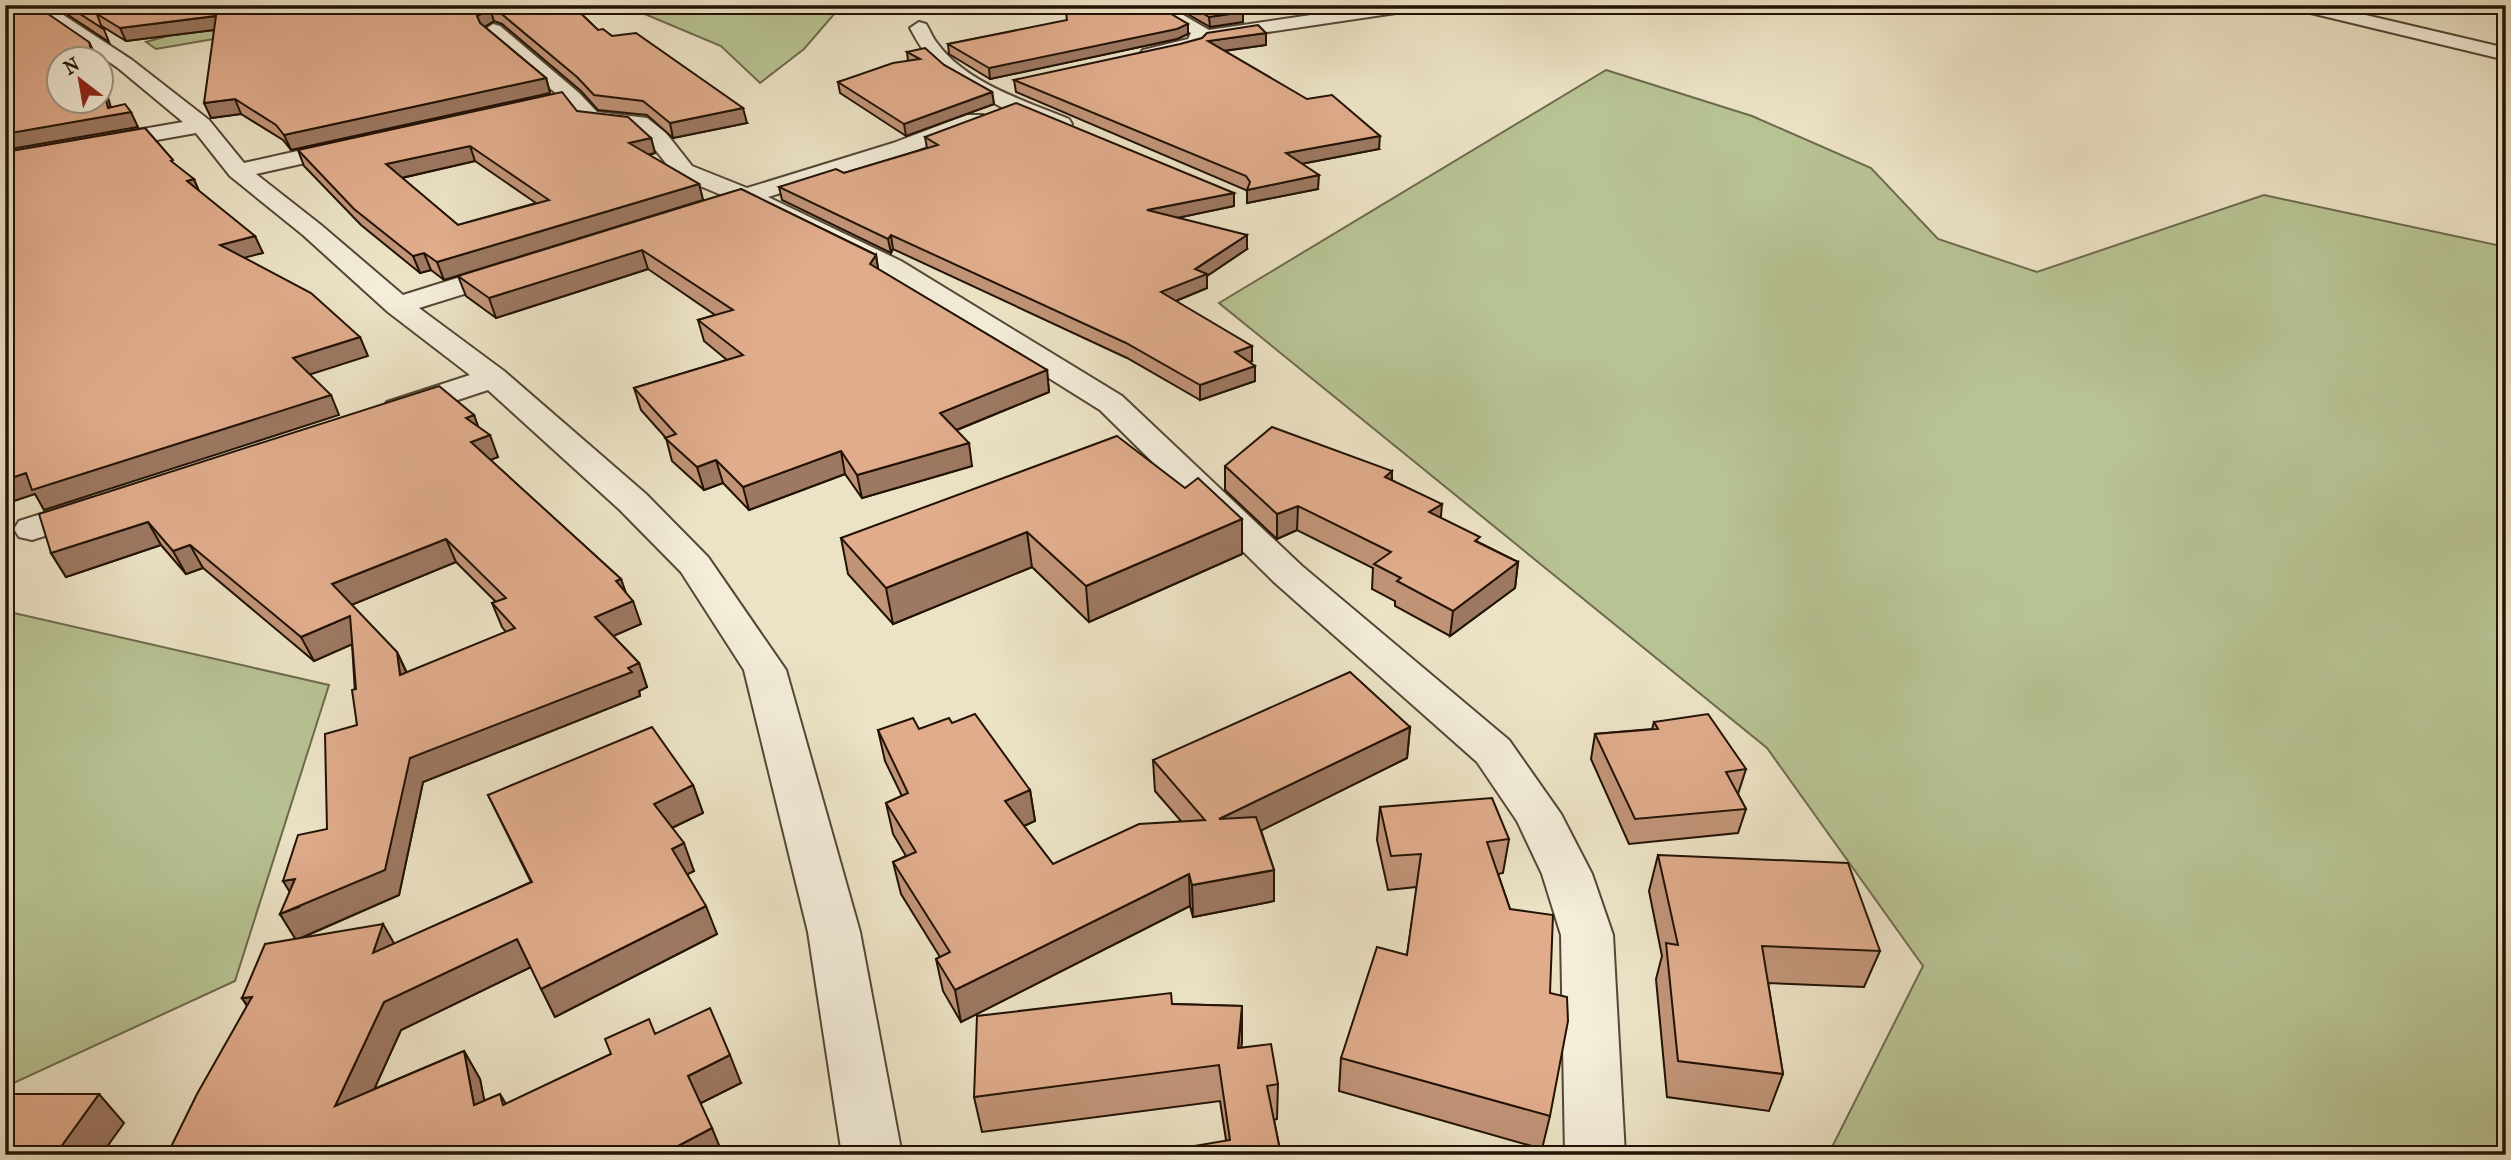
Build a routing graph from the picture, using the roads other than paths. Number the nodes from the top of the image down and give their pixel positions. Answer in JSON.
{"nodes":[{"id":1,"x":36,"y":5,"type":"edge"},
{"id":2,"x":1153,"y":5,"type":"edge"},
{"id":3,"x":1416,"y":5,"type":"edge"},
{"id":4,"x":2300,"y":5,"type":"edge"},
{"id":5,"x":919,"y":28,"type":"dead end"},
{"id":6,"x":494,"y":30,"type":"dead end"},
{"id":7,"x":1200,"y":37,"type":"junction"},
{"id":8,"x":2506,"y":54,"type":"edge"},
{"id":9,"x":1129,"y":58,"type":"edge"},
{"id":10,"x":1015,"y":94,"type":"junction"},
{"id":11,"x":572,"y":97,"type":"junction"},
{"id":12,"x":545,"y":103,"type":"edge"},
{"id":13,"x":201,"y":125,"type":"junction"},
{"id":14,"x":1081,"y":132,"type":"edge"},
{"id":15,"x":372,"y":142,"type":"edge"},
{"id":16,"x":5,"y":160,"type":"edge"},
{"id":17,"x":238,"y":172,"type":"junction"},
{"id":18,"x":746,"y":196,"type":"junction"},
{"id":19,"x":707,"y":208,"type":"edge"},
{"id":20,"x":540,"y":261,"type":"edge"},
{"id":21,"x":398,"y":306,"type":"junction"},
{"id":22,"x":493,"y":378,"type":"junction"},
{"id":23,"x":374,"y":416,"type":"edge"},
{"id":24,"x":124,"y":499,"type":"edge"},
{"id":25,"x":32,"y":529,"type":"dead end"},
{"id":26,"x":872,"y":1155,"type":"edge"},
{"id":27,"x":1595,"y":1155,"type":"edge"}],
"edges":[{"from":1,"to":13,"type":"street"},
{"from":2,"to":7,"type":"street"},
{"from":3,"to":7,"type":"street"},
{"from":4,"to":8,"type":"street"},
{"from":5,"to":10,"type":"street"},
{"from":6,"to":11,"type":"street"},
{"from":7,"to":9,"type":"street"},
{"from":10,"to":14,"type":"street"},
{"from":10,"to":18,"type":"street"},
{"from":11,"to":12,"type":"street"},
{"from":11,"to":18,"type":"street"},
{"from":13,"to":16,"type":"street"},
{"from":13,"to":17,"type":"street"},
{"from":15,"to":17,"type":"street"},
{"from":17,"to":21,"type":"street"},
{"from":18,"to":19,"type":"street"},
{"from":18,"to":27,"type":"street"},
{"from":20,"to":21,"type":"street"},
{"from":21,"to":22,"type":"street"},
{"from":22,"to":23,"type":"street"},
{"from":22,"to":26,"type":"street"},
{"from":24,"to":25,"type":"street"}]}
